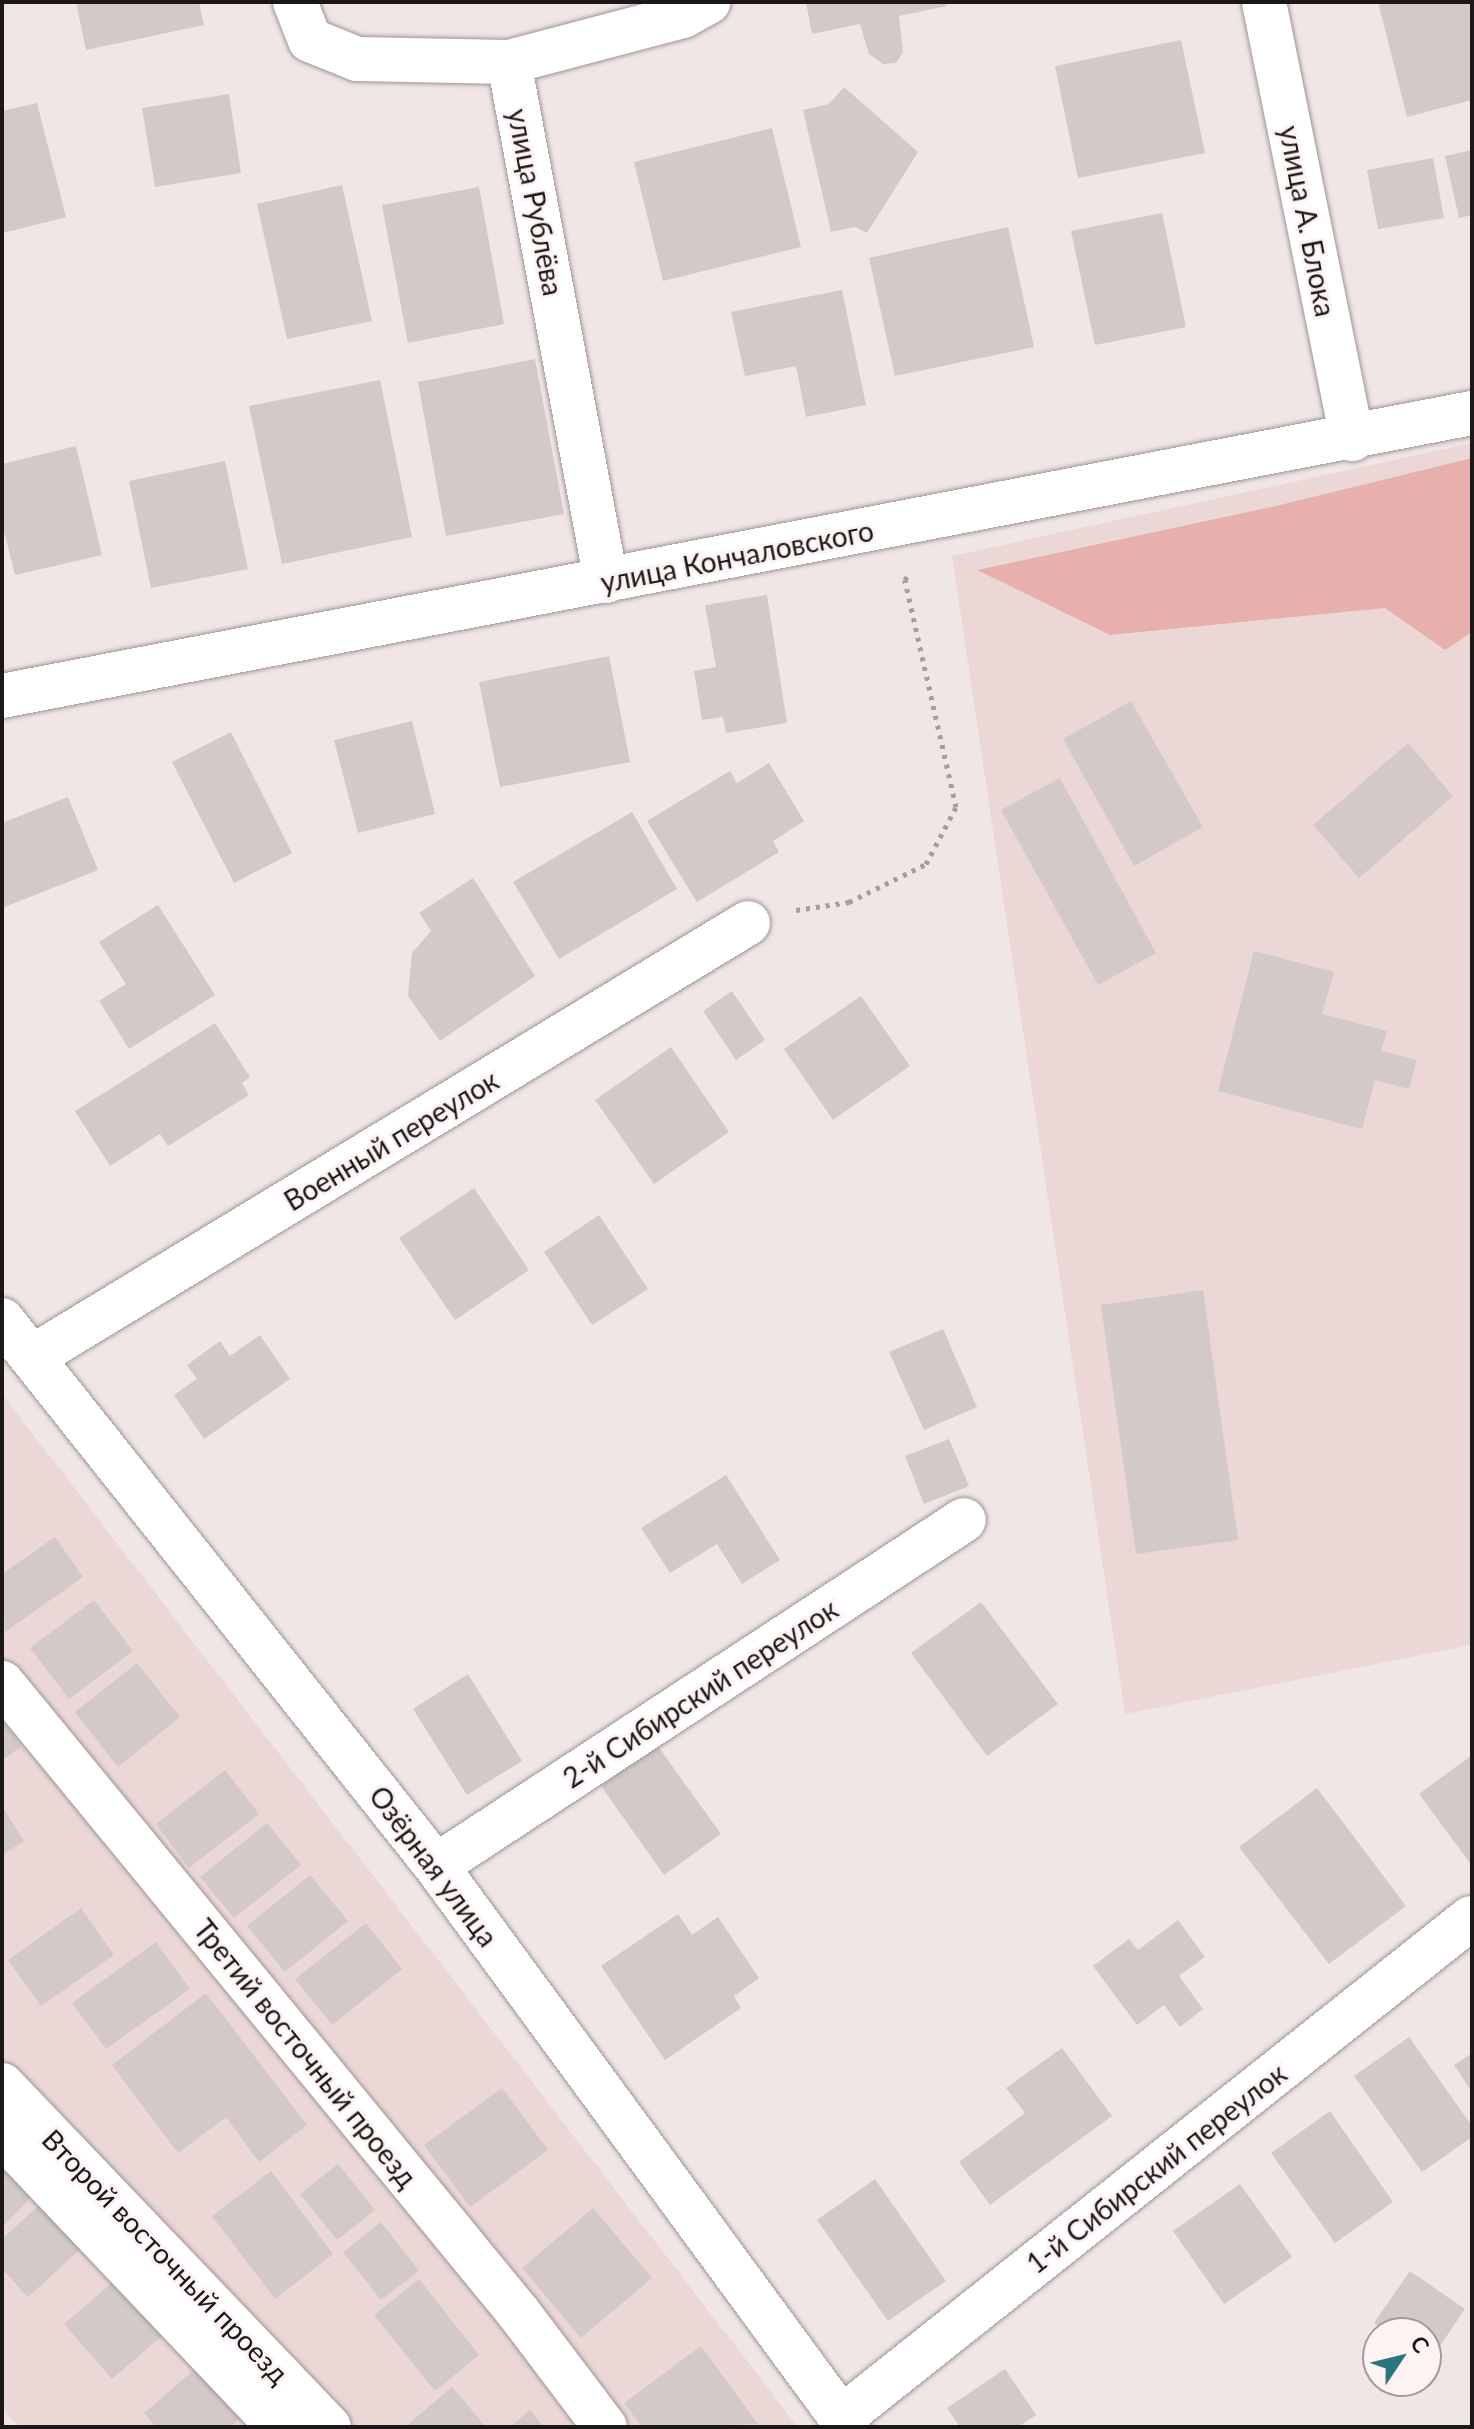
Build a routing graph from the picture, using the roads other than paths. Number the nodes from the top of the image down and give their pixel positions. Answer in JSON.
{"nodes":[{"id":1,"x":295,"y":2,"type":"edge"},
{"id":2,"x":708,"y":2,"type":"edge"},
{"id":3,"x":1264,"y":2,"type":"edge"},
{"id":4,"x":509,"y":62,"type":"junction"},
{"id":5,"x":1472,"y":413,"type":"edge"},
{"id":6,"x":1352,"y":439,"type":"junction"},
{"id":7,"x":606,"y":581,"type":"junction"},
{"id":8,"x":2,"y":696,"type":"edge"},
{"id":9,"x":748,"y":923,"type":"road end"},
{"id":10,"x":2,"y":1320,"type":"edge"},
{"id":11,"x":34,"y":1356,"type":"junction"},
{"id":12,"x":964,"y":1520,"type":"dead end"},
{"id":13,"x":2,"y":1683,"type":"edge"},
{"id":14,"x":436,"y":1866,"type":"junction"},
{"id":15,"x":1471,"y":1918,"type":"edge"},
{"id":16,"x":2,"y":2085,"type":"edge"},
{"id":17,"x":2,"y":2135,"type":"edge"},
{"id":18,"x":844,"y":2422,"type":"edge"},
{"id":19,"x":279,"y":2427,"type":"edge"},
{"id":20,"x":329,"y":2427,"type":"edge"},
{"id":21,"x":605,"y":2427,"type":"edge"}],
"edges":[{"from":1,"to":4,"type":"street"},
{"from":2,"to":4,"type":"street"},
{"from":3,"to":6,"type":"street","name":"улица А. Блока"},
{"from":4,"to":7,"type":"street","name":"улица Рублёва"},
{"from":5,"to":6,"type":"street","name":"улица Кончаловского"},
{"from":6,"to":7,"type":"street","name":"улица Кончаловского"},
{"from":7,"to":8,"type":"street","name":"улица Кончаловского"},
{"from":9,"to":11,"type":"street","name":"Военный переулок"},
{"from":10,"to":11,"type":"street","name":"Озёрная улица"},
{"from":11,"to":14,"type":"street","name":"Озёрная улица"},
{"from":12,"to":14,"type":"street","name":"2-й Сибирский переулок"},
{"from":13,"to":21,"type":"street","name":"Третий восточный проезд"},
{"from":14,"to":18,"type":"street","name":"Озёрная улица"},
{"from":15,"to":18,"type":"street","name":"1-й Сибирский переулок"},
{"from":16,"to":20,"type":"street","name":"Второй восточный проезд"},
{"from":17,"to":19,"type":"street"}]}
